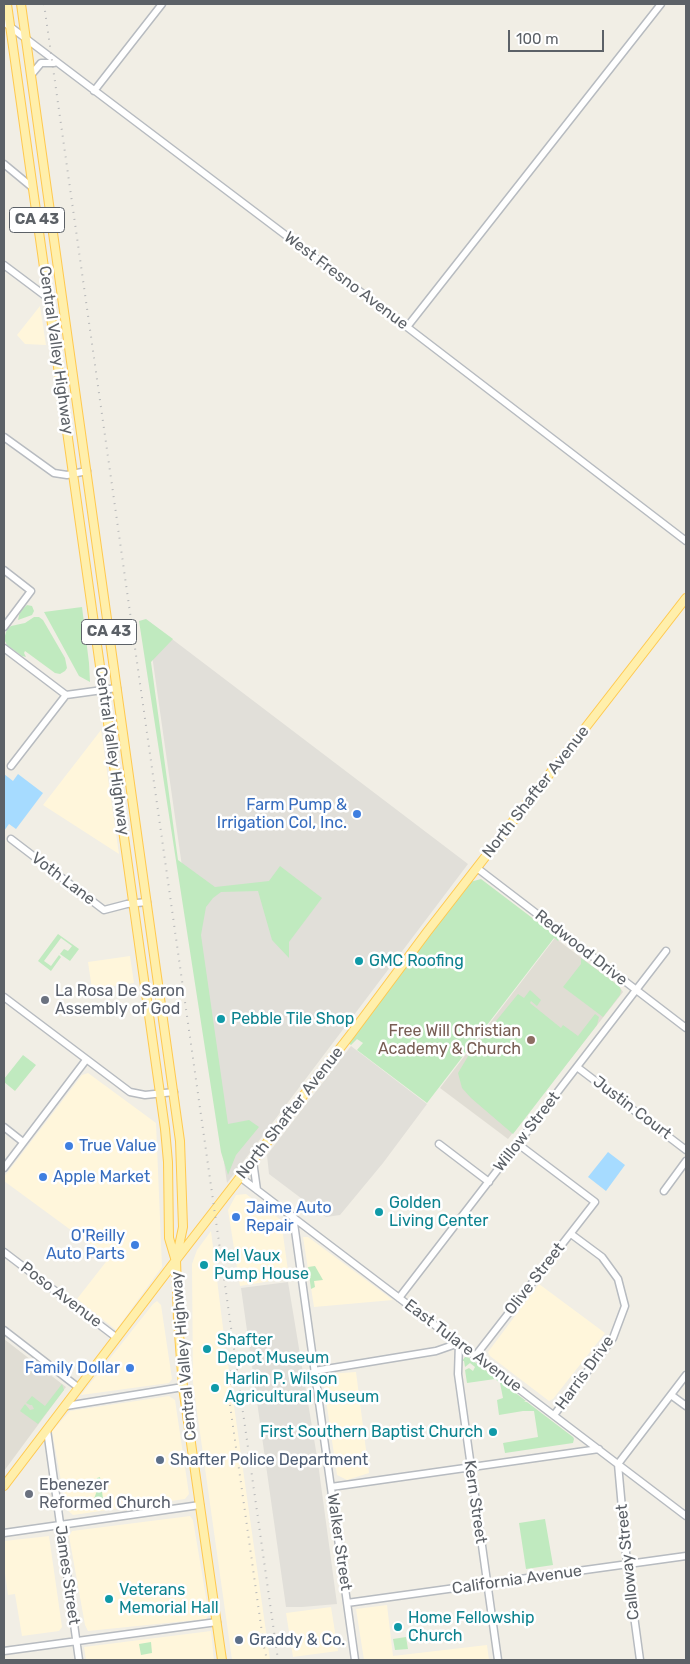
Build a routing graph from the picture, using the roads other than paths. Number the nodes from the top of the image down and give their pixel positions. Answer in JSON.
{"nodes":[{"id":1,"x":7,"y":4,"type":"edge"},
{"id":2,"x":21,"y":4,"type":"edge"},
{"id":3,"x":162,"y":4,"type":"edge"},
{"id":4,"x":661,"y":4,"type":"edge"},
{"id":5,"x":7,"y":25,"type":"edge"},
{"id":6,"x":26,"y":39,"type":"junction"},
{"id":7,"x":58,"y":64,"type":"junction"},
{"id":8,"x":31,"y":75,"type":"junction"},
{"id":9,"x":94,"y":91,"type":"junction"},
{"id":10,"x":4,"y":164,"type":"edge"},
{"id":11,"x":33,"y":188,"type":"junction"},
{"id":12,"x":4,"y":265,"type":"edge"},
{"id":13,"x":48,"y":298,"type":"junction"},
{"id":14,"x":407,"y":326,"type":"junction"},
{"id":15,"x":4,"y":437,"type":"edge"},
{"id":16,"x":87,"y":471,"type":"junction"},
{"id":17,"x":73,"y":474,"type":"junction"},
{"id":18,"x":686,"y":541,"type":"edge"},
{"id":19,"x":4,"y":570,"type":"edge"},
{"id":20,"x":686,"y":598,"type":"edge"},
{"id":21,"x":4,"y":626,"type":"edge"},
{"id":22,"x":4,"y":648,"type":"edge"},
{"id":23,"x":117,"y":688,"type":"junction"},
{"id":24,"x":103,"y":690,"type":"junction"},
{"id":25,"x":66,"y":695,"type":"junction"},
{"id":26,"x":11,"y":766,"type":"dead end"},
{"id":27,"x":11,"y":839,"type":"dead end"},
{"id":28,"x":477,"y":868,"type":"junction"},
{"id":29,"x":146,"y":902,"type":"junction"},
{"id":30,"x":133,"y":903,"type":"junction"},
{"id":31,"x":666,"y":951,"type":"dead end"},
{"id":32,"x":636,"y":990,"type":"junction"},
{"id":33,"x":4,"y":997,"type":"edge"},
{"id":34,"x":686,"y":1028,"type":"edge"},
{"id":35,"x":86,"y":1060,"type":"junction"},
{"id":36,"x":577,"y":1067,"type":"junction"},
{"id":37,"x":174,"y":1092,"type":"junction"},
{"id":38,"x":160,"y":1093,"type":"junction"},
{"id":39,"x":4,"y":1127,"type":"edge"},
{"id":40,"x":23,"y":1142,"type":"junction"},
{"id":41,"x":439,"y":1144,"type":"dead end"},
{"id":42,"x":518,"y":1144,"type":"junction"},
{"id":43,"x":686,"y":1150,"type":"edge"},
{"id":44,"x":253,"y":1161,"type":"junction"},
{"id":45,"x":686,"y":1161,"type":"edge"},
{"id":46,"x":4,"y":1168,"type":"edge"},
{"id":47,"x":240,"y":1177,"type":"junction"},
{"id":48,"x":488,"y":1182,"type":"junction"},
{"id":49,"x":257,"y":1190,"type":"junction"},
{"id":50,"x":664,"y":1191,"type":"dead end"},
{"id":51,"x":293,"y":1216,"type":"junction"},
{"id":52,"x":571,"y":1234,"type":"junction"},
{"id":53,"x":4,"y":1252,"type":"edge"},
{"id":54,"x":176,"y":1260,"type":"junction"},
{"id":55,"x":399,"y":1298,"type":"junction"},
{"id":56,"x":4,"y":1330,"type":"edge"},
{"id":57,"x":117,"y":1338,"type":"junction"},
{"id":58,"x":458,"y":1343,"type":"junction"},
{"id":59,"x":476,"y":1355,"type":"junction"},
{"id":60,"x":314,"y":1371,"type":"junction"},
{"id":61,"x":686,"y":1375,"type":"edge"},
{"id":62,"x":79,"y":1388,"type":"junction"},
{"id":63,"x":184,"y":1388,"type":"junction"},
{"id":64,"x":671,"y":1395,"type":"junction"},
{"id":65,"x":66,"y":1406,"type":"junction"},
{"id":66,"x":686,"y":1406,"type":"edge"},
{"id":67,"x":554,"y":1415,"type":"junction"},
{"id":68,"x":47,"y":1430,"type":"junction"},
{"id":69,"x":599,"y":1449,"type":"junction"},
{"id":70,"x":618,"y":1464,"type":"junction"},
{"id":71,"x":470,"y":1468,"type":"junction"},
{"id":72,"x":4,"y":1486,"type":"edge"},
{"id":73,"x":331,"y":1487,"type":"junction"},
{"id":74,"x":200,"y":1505,"type":"junction"},
{"id":75,"x":686,"y":1516,"type":"edge"},
{"id":76,"x":60,"y":1525,"type":"junction"},
{"id":77,"x":4,"y":1533,"type":"edge"},
{"id":78,"x":686,"y":1556,"type":"edge"},
{"id":79,"x":627,"y":1564,"type":"junction"},
{"id":80,"x":487,"y":1584,"type":"junction"},
{"id":81,"x":347,"y":1604,"type":"junction"},
{"id":82,"x":217,"y":1622,"type":"junction"},
{"id":83,"x":76,"y":1642,"type":"junction"},
{"id":84,"x":4,"y":1652,"type":"edge"},
{"id":85,"x":79,"y":1660,"type":"edge"},
{"id":86,"x":222,"y":1660,"type":"edge"},
{"id":87,"x":355,"y":1660,"type":"edge"},
{"id":88,"x":498,"y":1660,"type":"edge"},
{"id":89,"x":640,"y":1660,"type":"edge"}],
"edges":[{"from":1,"to":5,"type":"main road","name":"Central Valley Highway","number":"CA 43"},
{"from":2,"to":6,"type":"main road","name":"Central Valley Highway","number":"CA 43"},
{"from":3,"to":9,"type":"street"},
{"from":4,"to":14,"type":"street"},
{"from":5,"to":6,"type":"street","name":"West Fresno Avenue"},
{"from":5,"to":11,"type":"main road","name":"Central Valley Highway","number":"CA 43"},
{"from":6,"to":7,"type":"street","name":"West Fresno Avenue"},
{"from":6,"to":8,"type":"main road","name":"Central Valley Highway","number":"CA 43"},
{"from":7,"to":8,"type":"street"},
{"from":7,"to":9,"type":"street","name":"West Fresno Avenue"},
{"from":8,"to":16,"type":"main road","name":"Central Valley Highway","number":"CA 43"},
{"from":9,"to":14,"type":"street","name":"West Fresno Avenue"},
{"from":10,"to":11,"type":"street"},
{"from":11,"to":13,"type":"main road","name":"Central Valley Highway","number":"CA 43"},
{"from":12,"to":13,"type":"street"},
{"from":13,"to":17,"type":"main road","name":"Central Valley Highway","number":"CA 43"},
{"from":14,"to":18,"type":"street","name":"West Fresno Avenue"},
{"from":15,"to":17,"type":"street"},
{"from":16,"to":17,"type":"street"},
{"from":16,"to":23,"type":"main road","name":"Central Valley Highway","number":"CA 43"},
{"from":17,"to":24,"type":"main road","name":"Central Valley Highway","number":"CA 43"},
{"from":19,"to":21,"type":"street"},
{"from":20,"to":28,"type":"main road","name":"North Shafter Avenue"},
{"from":22,"to":25,"type":"street"},
{"from":23,"to":24,"type":"street"},
{"from":23,"to":29,"type":"main road","name":"Central Valley Highway","number":"CA 43"},
{"from":24,"to":25,"type":"street"},
{"from":24,"to":30,"type":"main road","name":"Central Valley Highway","number":"CA 43"},
{"from":25,"to":26,"type":"street"},
{"from":27,"to":30,"type":"street","name":"Voth Lane"},
{"from":28,"to":32,"type":"street","name":"Redwood Drive"},
{"from":28,"to":44,"type":"main road","name":"North Shafter Avenue"},
{"from":29,"to":30,"type":"street","name":"Voth Lane"},
{"from":29,"to":37,"type":"main road","name":"Central Valley Highway","number":"CA 43"},
{"from":30,"to":38,"type":"main road","name":"Central Valley Highway","number":"CA 43"},
{"from":31,"to":32,"type":"street","name":"Willow Street"},
{"from":32,"to":34,"type":"street","name":"Redwood Drive"},
{"from":32,"to":36,"type":"street","name":"Willow Street"},
{"from":33,"to":35,"type":"street"},
{"from":35,"to":38,"type":"street"},
{"from":35,"to":40,"type":"street"},
{"from":36,"to":42,"type":"street","name":"Willow Street"},
{"from":36,"to":43,"type":"street","name":"Justin Court"},
{"from":37,"to":38,"type":"street"},
{"from":37,"to":54,"type":"main road","name":"Central Valley Highway","number":"CA 43"},
{"from":38,"to":54,"type":"main road","name":"Central Valley Highway","number":"CA 43"},
{"from":39,"to":40,"type":"street"},
{"from":40,"to":46,"type":"street"},
{"from":41,"to":48,"type":"street"},
{"from":42,"to":48,"type":"street","name":"Willow Street"},
{"from":42,"to":52,"type":"street","name":"Olive Street"},
{"from":44,"to":47,"type":"main road","name":"North Shafter Avenue"},
{"from":44,"to":49,"type":"street"},
{"from":45,"to":50,"type":"street"},
{"from":47,"to":49,"type":"street","name":"East Tulare Avenue"},
{"from":47,"to":54,"type":"main road","name":"North Shafter Avenue"},
{"from":48,"to":55,"type":"street","name":"Willow Street"},
{"from":49,"to":51,"type":"street","name":"East Tulare Avenue"},
{"from":51,"to":55,"type":"street","name":"East Tulare Avenue"},
{"from":51,"to":60,"type":"street","name":"Walker Street"},
{"from":52,"to":59,"type":"street","name":"Olive Street"},
{"from":52,"to":67,"type":"street","name":"Harris Drive"},
{"from":53,"to":57,"type":"street","name":"Poso Avenue"},
{"from":54,"to":57,"type":"main road","name":"North Shafter Avenue"},
{"from":54,"to":63,"type":"main road","name":"Central Valley Highway","number":"CA 43"},
{"from":55,"to":58,"type":"street","name":"East Tulare Avenue"},
{"from":56,"to":62,"type":"street"},
{"from":57,"to":62,"type":"main road","name":"North Shafter Avenue"},
{"from":58,"to":59,"type":"street","name":"East Tulare Avenue"},
{"from":58,"to":60,"type":"street"},
{"from":58,"to":71,"type":"street","name":"Kern Street"},
{"from":59,"to":67,"type":"street","name":"East Tulare Avenue"},
{"from":60,"to":73,"type":"street","name":"Walker Street"},
{"from":61,"to":64,"type":"street"},
{"from":62,"to":65,"type":"main road","name":"North Shafter Avenue"},
{"from":63,"to":65,"type":"street"},
{"from":63,"to":74,"type":"main road","name":"Central Valley Highway","number":"CA 43"},
{"from":64,"to":66,"type":"street"},
{"from":64,"to":70,"type":"street"},
{"from":65,"to":68,"type":"main road","name":"North Shafter Avenue"},
{"from":67,"to":69,"type":"street","name":"East Tulare Avenue"},
{"from":68,"to":72,"type":"main road","name":"North Shafter Avenue"},
{"from":68,"to":76,"type":"street","name":"James Street"},
{"from":69,"to":70,"type":"street","name":"East Tulare Avenue"},
{"from":69,"to":71,"type":"street"},
{"from":70,"to":75,"type":"street","name":"East Tulare Avenue"},
{"from":70,"to":79,"type":"street","name":"Calloway Street"},
{"from":71,"to":73,"type":"street"},
{"from":71,"to":80,"type":"street","name":"Kern Street"},
{"from":73,"to":81,"type":"street","name":"Walker Street"},
{"from":74,"to":76,"type":"street"},
{"from":74,"to":82,"type":"main road","name":"Central Valley Highway","number":"CA 43"},
{"from":76,"to":77,"type":"street"},
{"from":76,"to":83,"type":"street","name":"James Street"},
{"from":78,"to":79,"type":"street","name":"California Avenue"},
{"from":79,"to":80,"type":"street","name":"California Avenue"},
{"from":79,"to":89,"type":"street","name":"Calloway Street"},
{"from":80,"to":81,"type":"street","name":"California Avenue"},
{"from":80,"to":88,"type":"street","name":"Kern Street"},
{"from":81,"to":87,"type":"street","name":"Walker Street"},
{"from":82,"to":83,"type":"street"},
{"from":82,"to":86,"type":"main road","name":"Central Valley Highway","number":"CA 43"},
{"from":83,"to":84,"type":"street"},
{"from":83,"to":85,"type":"street","name":"James Street"}]}
